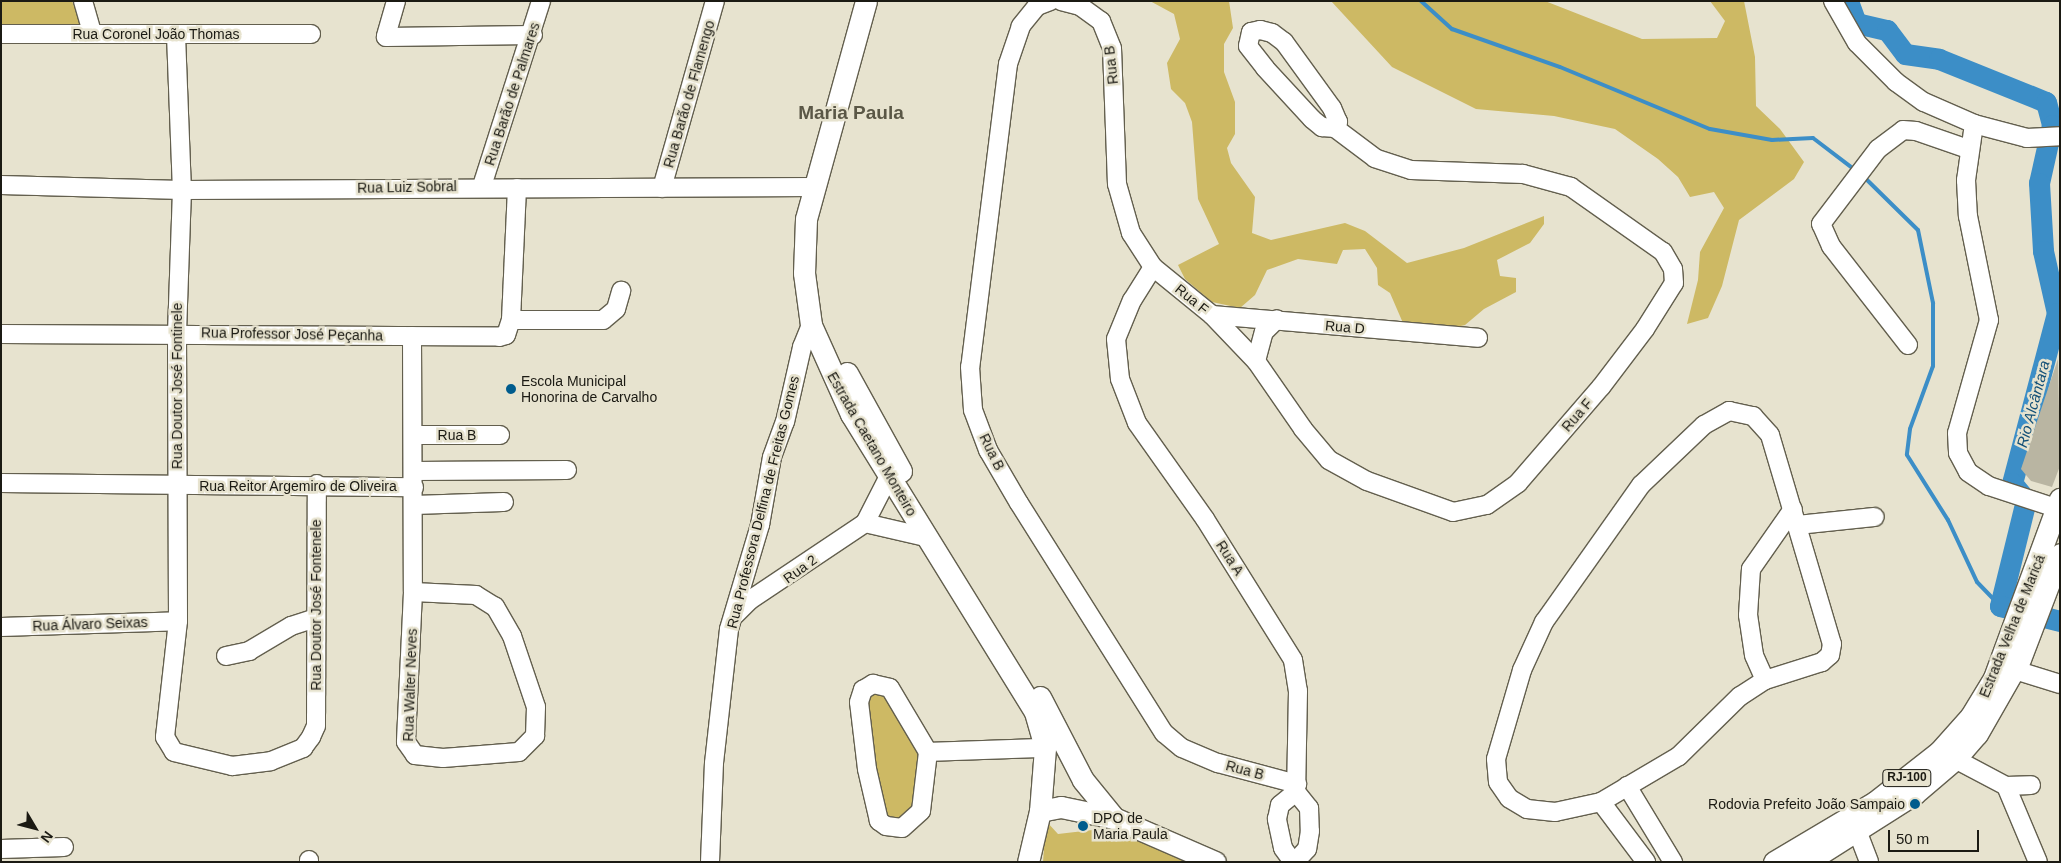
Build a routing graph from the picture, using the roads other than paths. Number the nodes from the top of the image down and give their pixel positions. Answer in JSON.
{"nodes":[{"id":1,"x":83,"y":1,"type":"edge"},
{"id":2,"x":396,"y":1,"type":"edge"},
{"id":3,"x":541,"y":1,"type":"edge"},
{"id":4,"x":715,"y":1,"type":"edge"},
{"id":5,"x":866,"y":1,"type":"edge"},
{"id":6,"x":879,"y":1,"type":"edge"},
{"id":7,"x":1050,"y":1,"type":"edge"},
{"id":8,"x":1061,"y":1,"type":"edge"},
{"id":9,"x":1833,"y":1,"type":"edge"},
{"id":10,"x":92,"y":33,"type":"junction"},
{"id":11,"x":1,"y":34,"type":"edge"},
{"id":12,"x":311,"y":34,"type":"dead end"},
{"id":13,"x":176,"y":35,"type":"junction"},
{"id":14,"x":533,"y":35,"type":"junction"},
{"id":15,"x":1974,"y":124,"type":"junction"},
{"id":16,"x":1335,"y":128,"type":"junction"},
{"id":17,"x":2060,"y":136,"type":"edge"},
{"id":18,"x":1968,"y":149,"type":"junction"},
{"id":19,"x":1,"y":185,"type":"edge"},
{"id":20,"x":482,"y":186,"type":"junction"},
{"id":21,"x":814,"y":187,"type":"junction"},
{"id":22,"x":517,"y":188,"type":"junction"},
{"id":23,"x":662,"y":188,"type":"junction"},
{"id":24,"x":182,"y":190,"type":"junction"},
{"id":25,"x":1153,"y":267,"type":"junction"},
{"id":26,"x":620,"y":291,"type":"dead end"},
{"id":27,"x":1212,"y":315,"type":"junction"},
{"id":28,"x":1277,"y":319,"type":"junction"},
{"id":29,"x":512,"y":320,"type":"junction"},
{"id":30,"x":811,"y":324,"type":"junction"},
{"id":31,"x":177,"y":333,"type":"junction"},
{"id":32,"x":1,"y":334,"type":"edge"},
{"id":33,"x":412,"y":336,"type":"junction"},
{"id":34,"x":1478,"y":338,"type":"dead end"},
{"id":35,"x":1908,"y":345,"type":"dead end"},
{"id":36,"x":1256,"y":360,"type":"junction"},
{"id":37,"x":414,"y":435,"type":"junction"},
{"id":38,"x":500,"y":435,"type":"dead end"},
{"id":39,"x":567,"y":470,"type":"dead end"},
{"id":40,"x":888,"y":478,"type":"junction"},
{"id":41,"x":414,"y":479,"type":"junction"},
{"id":42,"x":1,"y":483,"type":"edge"},
{"id":43,"x":317,"y":484,"type":"junction"},
{"id":44,"x":177,"y":485,"type":"junction"},
{"id":45,"x":504,"y":502,"type":"dead end"},
{"id":46,"x":2058,"y":503,"type":"edge"},
{"id":47,"x":414,"y":505,"type":"junction"},
{"id":48,"x":1795,"y":517,"type":"junction"},
{"id":49,"x":1874,"y":517,"type":"dead end"},
{"id":50,"x":865,"y":523,"type":"junction"},
{"id":51,"x":925,"y":537,"type":"junction"},
{"id":52,"x":2052,"y":559,"type":"edge"},
{"id":53,"x":413,"y":592,"type":"junction"},
{"id":54,"x":735,"y":615,"type":"junction"},
{"id":55,"x":316,"y":618,"type":"junction"},
{"id":56,"x":178,"y":620,"type":"junction"},
{"id":57,"x":1,"y":626,"type":"edge"},
{"id":58,"x":226,"y":656,"type":"dead end"},
{"id":59,"x":2012,"y":662,"type":"junction"},
{"id":60,"x":1765,"y":680,"type":"junction"},
{"id":61,"x":2060,"y":684,"type":"edge"},
{"id":62,"x":165,"y":738,"type":"joint"},
{"id":63,"x":1045,"y":748,"type":"junction"},
{"id":64,"x":928,"y":752,"type":"junction"},
{"id":65,"x":1955,"y":759,"type":"junction"},
{"id":66,"x":2031,"y":785,"type":"dead end"},
{"id":67,"x":1627,"y":786,"type":"junction"},
{"id":68,"x":2006,"y":786,"type":"junction"},
{"id":69,"x":1296,"y":788,"type":"junction"},
{"id":70,"x":1601,"y":802,"type":"junction"},
{"id":71,"x":1040,"y":811,"type":"junction"},
{"id":72,"x":1114,"y":818,"type":"junction"},
{"id":73,"x":1858,"y":833,"type":"junction"},
{"id":74,"x":64,"y":847,"type":"dead end"},
{"id":75,"x":1,"y":849,"type":"edge"},
{"id":76,"x":1186,"y":855,"type":"edge"},
{"id":77,"x":710,"y":862,"type":"edge"},
{"id":78,"x":1028,"y":862,"type":"edge"},
{"id":79,"x":1215,"y":862,"type":"edge"},
{"id":80,"x":1294,"y":862,"type":"edge"},
{"id":81,"x":1646,"y":862,"type":"edge"},
{"id":82,"x":1673,"y":862,"type":"edge"},
{"id":83,"x":1774,"y":862,"type":"edge"},
{"id":84,"x":1807,"y":862,"type":"edge"},
{"id":85,"x":1869,"y":862,"type":"edge"},
{"id":86,"x":2038,"y":862,"type":"edge"}],
"edges":[{"from":1,"to":10,"type":"street"},
{"from":2,"to":14,"type":"street"},
{"from":3,"to":14,"type":"street","name":"Rua Barão de Palmares"},
{"from":4,"to":23,"type":"street","name":"Rua Barão de Flamengo"},
{"from":5,"to":21,"type":"main road","name":"Estrada Caetano Monteiro"},
{"from":6,"to":72,"type":"main road","name":"Estrada Caetano Monteiro"},
{"from":7,"to":69,"type":"street","name":"Rua B"},
{"from":8,"to":25,"type":"street","name":"Rua B"},
{"from":9,"to":15,"type":"street"},
{"from":10,"to":11,"type":"street","name":"Rua Coronel João Thomas"},
{"from":10,"to":13,"type":"street","name":"Rua Coronel João Thomas"},
{"from":12,"to":13,"type":"street","name":"Rua Coronel João Thomas"},
{"from":13,"to":24,"type":"street","name":"Rua Doutor José Fontinele"},
{"from":14,"to":20,"type":"street","name":"Rua Barão de Palmares"},
{"from":15,"to":17,"type":"street"},
{"from":15,"to":18,"type":"street"},
{"from":16,"to":16,"type":"street","name":"Rua F"},
{"from":16,"to":36,"type":"street","name":"Rua F"},
{"from":18,"to":35,"type":"street"},
{"from":18,"to":46,"type":"street"},
{"from":19,"to":24,"type":"street","name":"Rua Luiz Sobral"},
{"from":20,"to":22,"type":"street","name":"Rua Luiz Sobral"},
{"from":20,"to":24,"type":"street","name":"Rua Luiz Sobral"},
{"from":21,"to":23,"type":"street","name":"Rua Luiz Sobral"},
{"from":21,"to":30,"type":"main road","name":"Estrada Caetano Monteiro"},
{"from":22,"to":23,"type":"street","name":"Rua Luiz Sobral"},
{"from":22,"to":29,"type":"street"},
{"from":24,"to":31,"type":"street","name":"Rua Doutor José Fontinele"},
{"from":25,"to":27,"type":"street","name":"Rua F"},
{"from":25,"to":69,"type":"street","name":"Rua A"},
{"from":26,"to":29,"type":"street"},
{"from":27,"to":28,"type":"street","name":"Rua D"},
{"from":27,"to":36,"type":"street","name":"Rua F"},
{"from":28,"to":34,"type":"street","name":"Rua D"},
{"from":28,"to":36,"type":"street"},
{"from":29,"to":33,"type":"street","name":"Rua Professor José Peçanha"},
{"from":30,"to":40,"type":"main road","name":"Estrada Caetano Monteiro"},
{"from":30,"to":54,"type":"street","name":"Rua Professora Delfina de Freitas Gomes"},
{"from":31,"to":32,"type":"street","name":"Rua Professor José Peçanha"},
{"from":31,"to":33,"type":"street","name":"Rua Professor José Peçanha"},
{"from":31,"to":44,"type":"street","name":"Rua Doutor José Fontinele"},
{"from":33,"to":37,"type":"street","name":"Rua Walter Neves"},
{"from":37,"to":38,"type":"street","name":"Rua B"},
{"from":37,"to":41,"type":"street","name":"Rua Walter Neves"},
{"from":39,"to":41,"type":"street","name":"Rua Reitor Argemiro de Oliveira"},
{"from":40,"to":50,"type":"street","name":"Rua 2"},
{"from":40,"to":51,"type":"main road","name":"Estrada Caetano Monteiro"},
{"from":41,"to":43,"type":"street","name":"Rua Reitor Argemiro de Oliveira"},
{"from":41,"to":47,"type":"street","name":"Rua Walter Neves"},
{"from":42,"to":44,"type":"street","name":"Rua Reitor Argemiro de Oliveira"},
{"from":43,"to":44,"type":"street","name":"Rua Reitor Argemiro de Oliveira"},
{"from":43,"to":55,"type":"street","name":"Rua Doutor José Fontenele"},
{"from":44,"to":56,"type":"street","name":"Rua Doutor José Fontinele"},
{"from":45,"to":47,"type":"street"},
{"from":46,"to":52,"type":"main road","name":"Estrada Velha de Maricá","number":"RJ-100"},
{"from":47,"to":53,"type":"street","name":"Rua Walter Neves"},
{"from":48,"to":49,"type":"street"},
{"from":48,"to":60,"type":"street"},
{"from":48,"to":60,"type":"street"},
{"from":48,"to":70,"type":"street"},
{"from":50,"to":51,"type":"street"},
{"from":50,"to":54,"type":"street","name":"Rua 2"},
{"from":51,"to":63,"type":"main road","name":"Estrada Caetano Monteiro"},
{"from":52,"to":59,"type":"main road","name":"Estrada Velha de Maricá","number":"RJ-100"},
{"from":53,"to":53,"type":"street","name":"Rua Walter Neves"},
{"from":54,"to":77,"type":"street","name":"Rua Professora Delfina de Freitas Gomes"},
{"from":55,"to":58,"type":"street"},
{"from":55,"to":62,"type":"street","name":"Rua Doutor José Fontenele"},
{"from":56,"to":57,"type":"street","name":"Rua Álvaro Seixas"},
{"from":56,"to":62,"type":"street","name":"Rua Doutor José Fontinele"},
{"from":59,"to":61,"type":"street"},
{"from":59,"to":65,"type":"main road","name":"Estrada Velha de Maricá","number":"RJ-100"},
{"from":59,"to":83,"type":"main road","name":"Estrada Velha de Maricá","number":"RJ-100"},
{"from":60,"to":67,"type":"street"},
{"from":63,"to":64,"type":"street"},
{"from":63,"to":71,"type":"main road","name":"Estrada Caetano Monteiro"},
{"from":64,"to":64,"type":"street"},
{"from":65,"to":68,"type":"street"},
{"from":65,"to":73,"type":"main road","name":"Estrada Velha de Maricá","number":"RJ-100"},
{"from":66,"to":68,"type":"street"},
{"from":67,"to":70,"type":"street"},
{"from":67,"to":82,"type":"street"},
{"from":68,"to":86,"type":"street"},
{"from":69,"to":80,"type":"street"},
{"from":69,"to":80,"type":"street"},
{"from":70,"to":81,"type":"street"},
{"from":71,"to":72,"type":"main road"},
{"from":71,"to":78,"type":"main road","name":"Estrada Caetano Monteiro"},
{"from":72,"to":76,"type":"main road"},
{"from":73,"to":84,"type":"main road","name":"Estrada Velha de Maricá","number":"RJ-100"},
{"from":73,"to":85,"type":"street"},
{"from":74,"to":75,"type":"street"},
{"from":76,"to":79,"type":"main road"}]}
